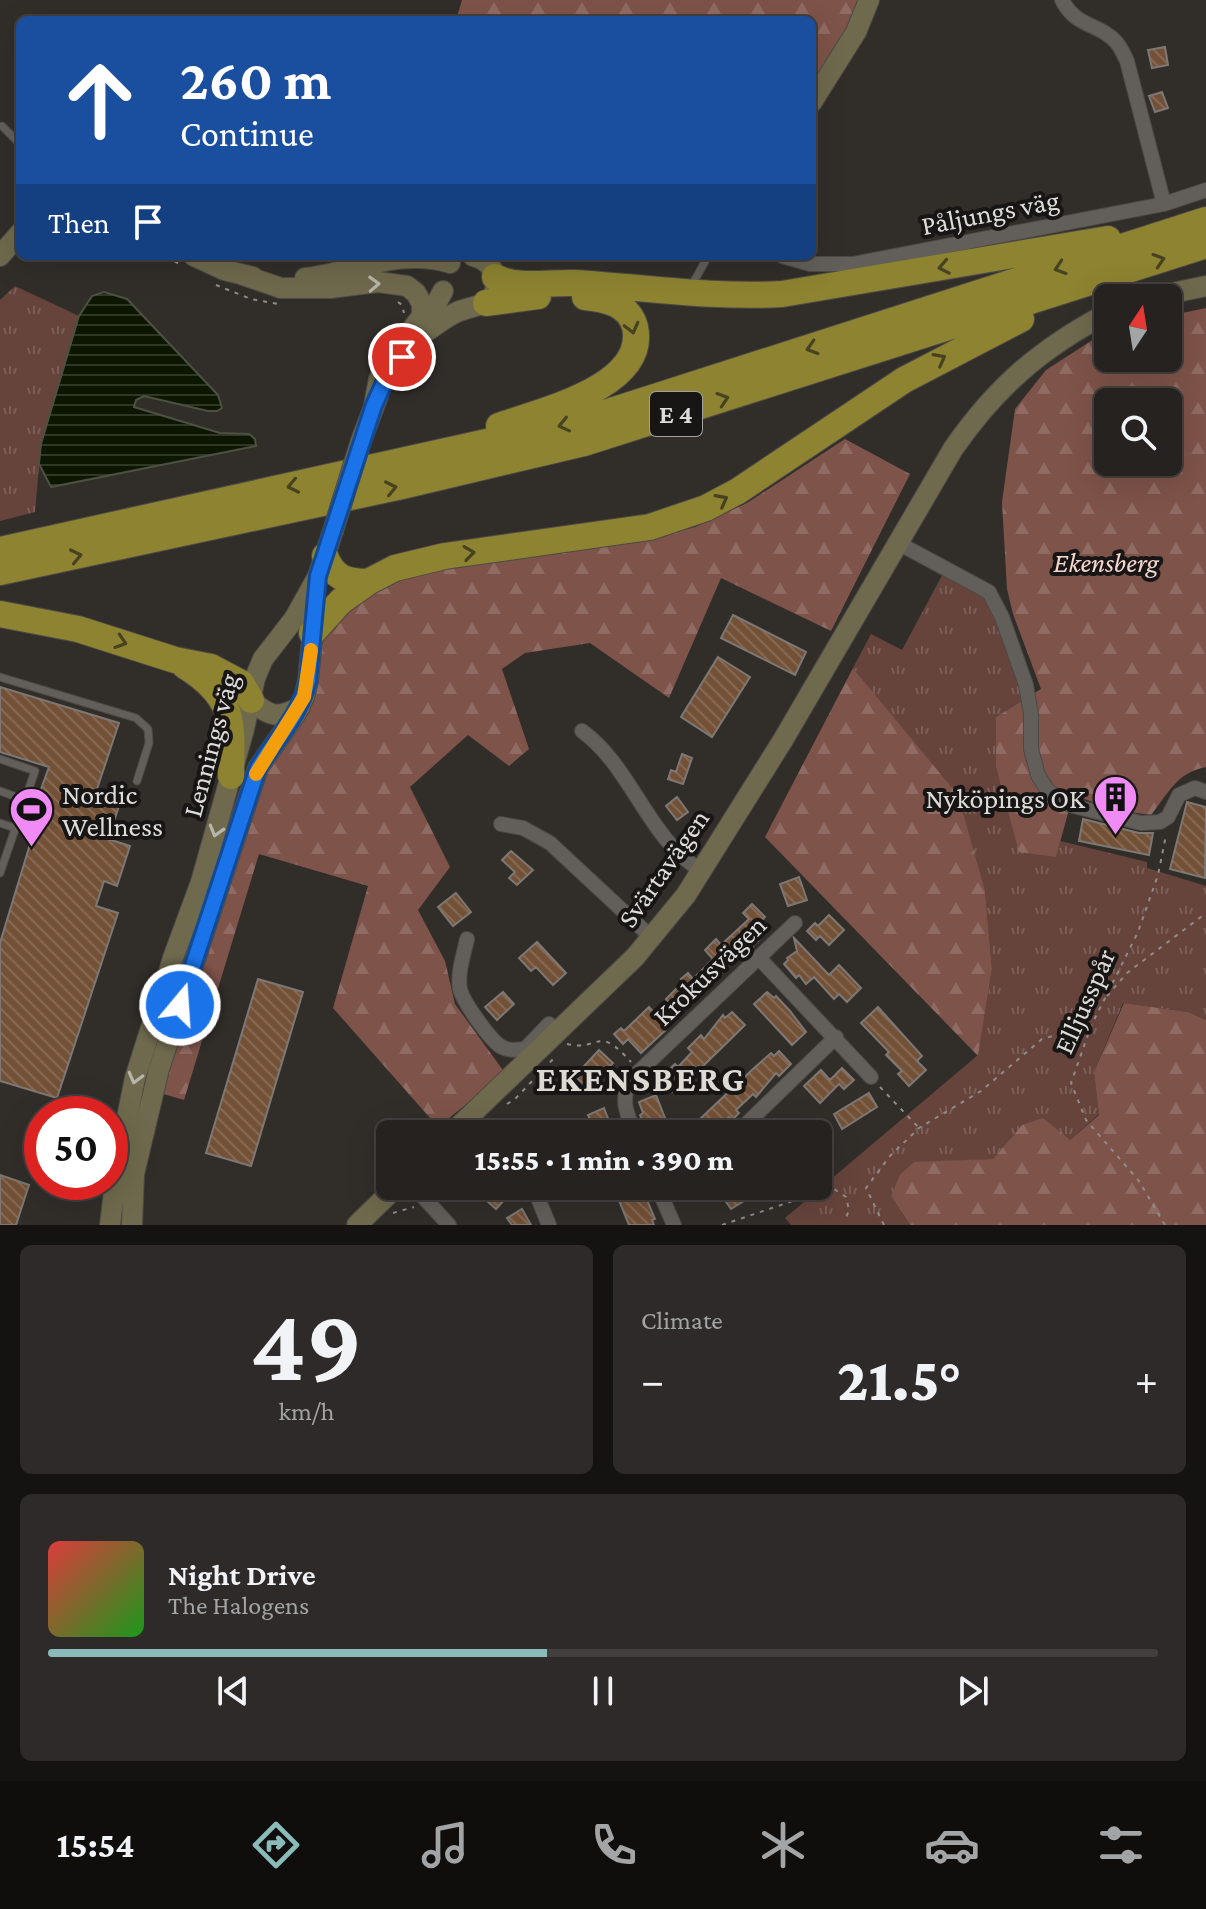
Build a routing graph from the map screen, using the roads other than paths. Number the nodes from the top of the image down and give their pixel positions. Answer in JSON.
{"nodes":[{"id":1,"x":869,"y":0,"type":"edge"},
{"id":2,"x":1062,"y":0,"type":"edge"},
{"id":3,"x":816,"y":96,"type":"edge"},
{"id":4,"x":1,"y":127,"type":"edge"},
{"id":5,"x":16,"y":143,"type":"edge"},
{"id":6,"x":1206,"y":190,"type":"edge"},
{"id":7,"x":1164,"y":204,"type":"junction"},
{"id":8,"x":1196,"y":223,"type":"edge"},
{"id":9,"x":16,"y":238,"type":"edge"},
{"id":10,"x":1206,"y":245,"type":"edge"},
{"id":11,"x":0,"y":256,"type":"edge"},
{"id":12,"x":186,"y":260,"type":"edge"},
{"id":13,"x":391,"y":260,"type":"joint"},
{"id":14,"x":457,"y":260,"type":"edge"},
{"id":15,"x":706,"y":260,"type":"edge"},
{"id":16,"x":796,"y":260,"type":"edge"},
{"id":17,"x":486,"y":264,"type":"edge"},
{"id":18,"x":243,"y":275,"type":"junction"},
{"id":19,"x":1111,"y":275,"type":"junction"},
{"id":20,"x":1206,"y":286,"type":"edge"},
{"id":21,"x":442,"y":287,"type":"junction"},
{"id":22,"x":1182,"y":291,"type":"edge"},
{"id":23,"x":688,"y":293,"type":"junction"},
{"id":24,"x":476,"y":306,"type":"junction"},
{"id":25,"x":1094,"y":320,"type":"edge"},
{"id":26,"x":415,"y":341,"type":"junction"},
{"id":27,"x":374,"y":405,"type":"junction"},
{"id":28,"x":397,"y":463,"type":"junction"},
{"id":29,"x":898,"y":543,"type":"junction"},
{"id":30,"x":0,"y":550,"type":"edge"},
{"id":31,"x":325,"y":554,"type":"junction"},
{"id":32,"x":0,"y":572,"type":"edge"},
{"id":33,"x":368,"y":582,"type":"junction"},
{"id":34,"x":0,"y":614,"type":"edge"},
{"id":35,"x":312,"y":633,"type":"junction"},
{"id":36,"x":175,"y":660,"type":"junction"},
{"id":37,"x":0,"y":677,"type":"edge"},
{"id":38,"x":251,"y":700,"type":"junction"},
{"id":39,"x":300,"y":707,"type":"junction"},
{"id":40,"x":582,"y":731,"type":"dead end"},
{"id":41,"x":0,"y":759,"type":"edge"},
{"id":42,"x":231,"y":776,"type":"junction"},
{"id":43,"x":137,"y":781,"type":"dead end"},
{"id":44,"x":0,"y":791,"type":"edge"},
{"id":45,"x":1206,"y":792,"type":"edge"},
{"id":46,"x":25,"y":800,"type":"junction"},
{"id":47,"x":0,"y":823,"type":"edge"},
{"id":48,"x":501,"y":824,"type":"dead end"},
{"id":49,"x":15,"y":828,"type":"junction"},
{"id":50,"x":3,"y":857,"type":"edge"},
{"id":51,"x":701,"y":870,"type":"junction"},
{"id":52,"x":0,"y":873,"type":"edge"},
{"id":53,"x":795,"y":923,"type":"dead end"},
{"id":54,"x":651,"y":937,"type":"junction"},
{"id":55,"x":467,"y":939,"type":"dead end"},
{"id":56,"x":759,"y":958,"type":"junction"},
{"id":57,"x":549,"y":1024,"type":"dead end"},
{"id":58,"x":836,"y":1037,"type":"junction"},
{"id":59,"x":535,"y":1057,"type":"junction"},
{"id":60,"x":871,"y":1077,"type":"road end"},
{"id":61,"x":466,"y":1120,"type":"edge"},
{"id":62,"x":629,"y":1120,"type":"edge"},
{"id":63,"x":750,"y":1120,"type":"edge"},
{"id":64,"x":383,"y":1200,"type":"edge"},
{"id":65,"x":425,"y":1200,"type":"edge"},
{"id":66,"x":539,"y":1200,"type":"edge"},
{"id":67,"x":663,"y":1200,"type":"edge"},
{"id":68,"x":110,"y":1225,"type":"edge"},
{"id":69,"x":132,"y":1225,"type":"edge"},
{"id":70,"x":357,"y":1225,"type":"edge"},
{"id":71,"x":449,"y":1225,"type":"edge"},
{"id":72,"x":549,"y":1225,"type":"edge"},
{"id":73,"x":674,"y":1225,"type":"edge"}],
"edges":[{"from":1,"to":3,"type":"main road"},
{"from":2,"to":7,"type":"street"},
{"from":4,"to":5,"type":"lane"},
{"from":6,"to":7,"type":"street","name":"Påljungs väg"},
{"from":7,"to":16,"type":"street","name":"Påljungs väg"},
{"from":8,"to":23,"type":"highway","one_way":true},
{"from":8,"to":28,"type":"highway","number":"E 4","one_way":true},
{"from":9,"to":11,"type":"main road"},
{"from":19,"to":10,"type":"highway","number":"E 4","one_way":true},
{"from":12,"to":18,"type":"main road"},
{"from":13,"to":18,"type":"main road"},
{"from":13,"to":21,"type":"main road"},
{"from":14,"to":21,"type":"main road"},
{"from":15,"to":23,"type":"lane"},
{"from":17,"to":23,"type":"highway"},
{"from":17,"to":24,"type":"main road"},
{"from":18,"to":27,"type":"main road","one_way":true},
{"from":32,"to":19,"type":"highway","number":"E 4","one_way":true},
{"from":33,"to":19,"type":"highway","one_way":true},
{"from":20,"to":22,"type":"main road"},
{"from":21,"to":24,"type":"main road"},
{"from":21,"to":26,"type":"main road"},
{"from":24,"to":26,"type":"main road"},
{"from":24,"to":28,"type":"highway","one_way":true},
{"from":25,"to":29,"type":"main road","name":"Svärtavägen"},
{"from":26,"to":27,"type":"main road"},
{"from":27,"to":31,"type":"main road","bridge":true},
{"from":28,"to":30,"type":"highway","number":"E 4","one_way":true},
{"from":29,"to":45,"type":"street"},
{"from":29,"to":51,"type":"main road","name":"Svärtavägen"},
{"from":31,"to":33,"type":"highway"},
{"from":31,"to":35,"type":"main road","name":"Lennings väg"},
{"from":31,"to":38,"type":"main road","name":"Lennings väg"},
{"from":33,"to":35,"type":"highway"},
{"from":34,"to":36,"type":"highway","one_way":true},
{"from":35,"to":39,"type":"main road","name":"Lennings väg"},
{"from":36,"to":38,"type":"highway"},
{"from":36,"to":42,"type":"highway"},
{"from":37,"to":43,"type":"lane"},
{"from":38,"to":39,"type":"main road"},
{"from":38,"to":42,"type":"main road","name":"Lennings väg"},
{"from":39,"to":69,"type":"main road","name":"Lennings väg"},
{"from":40,"to":51,"type":"street"},
{"from":41,"to":46,"type":"lane"},
{"from":42,"to":68,"type":"main road","name":"Lennings väg","one_way":true},
{"from":44,"to":46,"type":"lane"},
{"from":46,"to":49,"type":"lane"},
{"from":47,"to":49,"type":"lane"},
{"from":48,"to":54,"type":"street"},
{"from":49,"to":50,"type":"lane"},
{"from":50,"to":52,"type":"lane"},
{"from":51,"to":54,"type":"main road","name":"Svärtavägen"},
{"from":53,"to":56,"type":"street","name":"Krokusvägen"},
{"from":54,"to":59,"type":"main road","name":"Svärtavägen"},
{"from":55,"to":59,"type":"street"},
{"from":56,"to":58,"type":"street"},
{"from":56,"to":62,"type":"street","name":"Krokusvägen"},
{"from":57,"to":59,"type":"street"},
{"from":58,"to":60,"type":"street"},
{"from":58,"to":63,"type":"street"},
{"from":59,"to":61,"type":"main road","name":"Svärtavägen"},
{"from":64,"to":70,"type":"main road"},
{"from":65,"to":71,"type":"street"},
{"from":66,"to":72,"type":"street"},
{"from":67,"to":73,"type":"street"}]}
